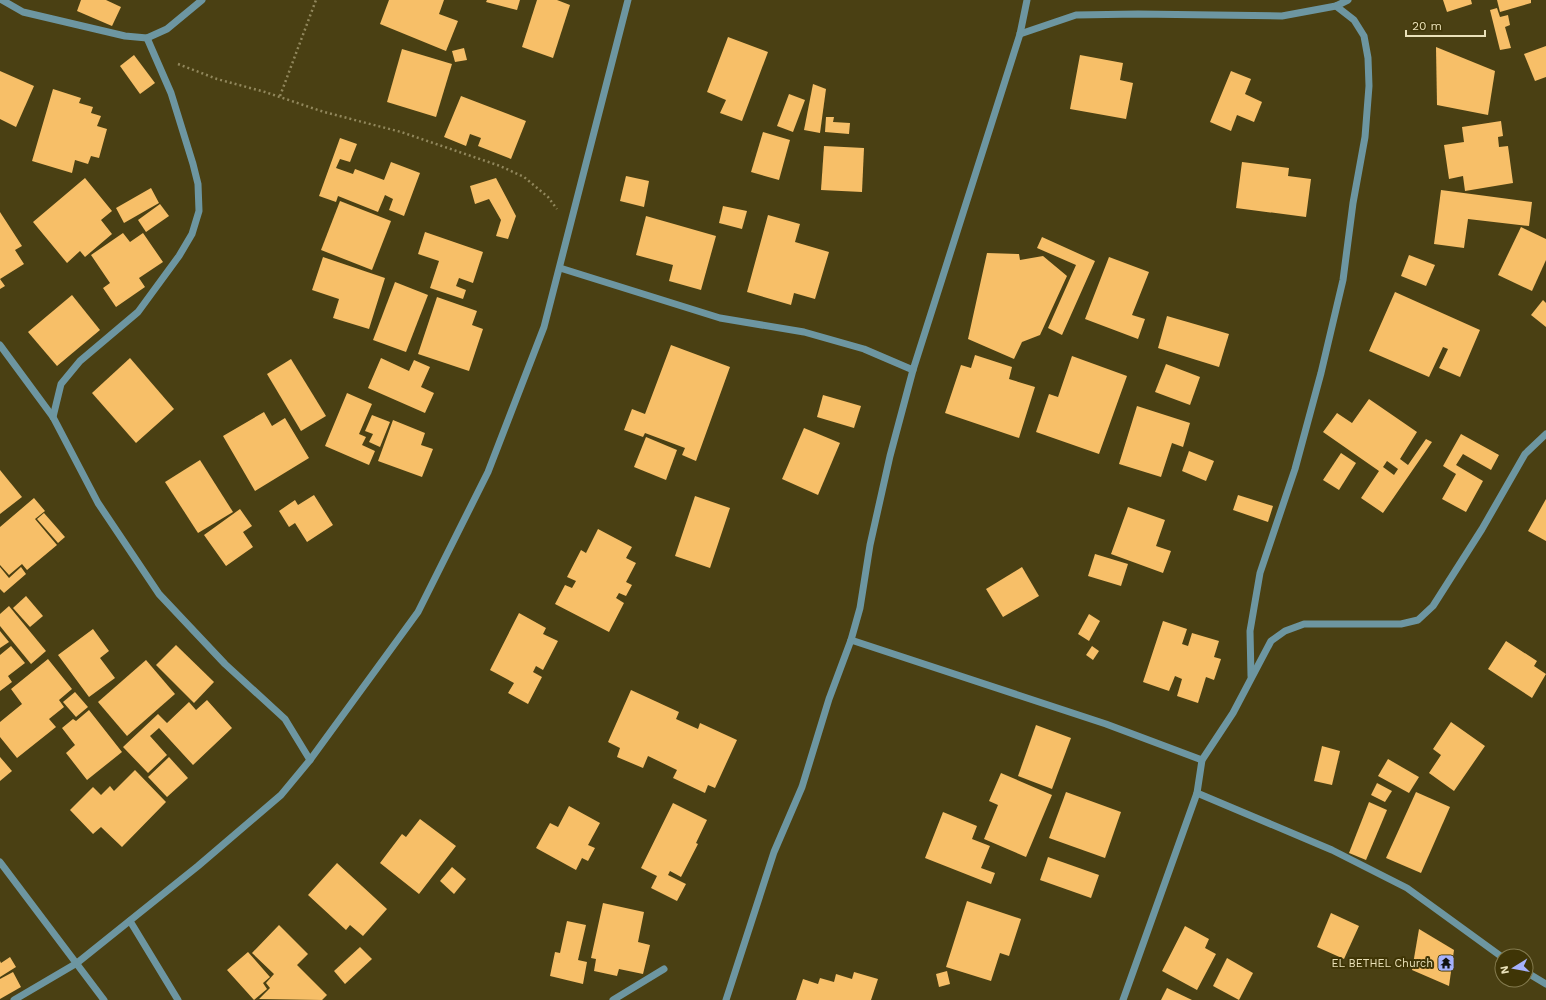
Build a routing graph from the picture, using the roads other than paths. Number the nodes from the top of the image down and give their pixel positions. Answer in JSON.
{"nodes":[{"id":1,"x":2,"y":0,"type":"edge"},
{"id":2,"x":202,"y":0,"type":"edge"},
{"id":3,"x":628,"y":0,"type":"edge"},
{"id":4,"x":1027,"y":0,"type":"edge"},
{"id":5,"x":1348,"y":0,"type":"edge"},
{"id":6,"x":1336,"y":6,"type":"junction"},
{"id":7,"x":1020,"y":34,"type":"junction"},
{"id":8,"x":147,"y":38,"type":"junction"},
{"id":9,"x":560,"y":268,"type":"junction"},
{"id":10,"x":0,"y":345,"type":"edge"},
{"id":11,"x":913,"y":370,"type":"junction"},
{"id":12,"x":53,"y":417,"type":"junction"},
{"id":13,"x":1546,"y":434,"type":"edge"},
{"id":14,"x":851,"y":640,"type":"junction"},
{"id":15,"x":1251,"y":678,"type":"junction"},
{"id":16,"x":310,"y":760,"type":"junction"},
{"id":17,"x":1202,"y":760,"type":"junction"},
{"id":18,"x":1197,"y":793,"type":"junction"},
{"id":19,"x":0,"y":862,"type":"edge"},
{"id":20,"x":130,"y":921,"type":"junction"},
{"id":21,"x":1494,"y":951,"type":"edge"},
{"id":22,"x":77,"y":963,"type":"junction"},
{"id":23,"x":664,"y":969,"type":"dead end"},
{"id":24,"x":1534,"y":977,"type":"edge"},
{"id":25,"x":1546,"y":984,"type":"edge"},
{"id":26,"x":14,"y":1000,"type":"edge"},
{"id":27,"x":104,"y":1000,"type":"edge"},
{"id":28,"x":178,"y":1000,"type":"edge"},
{"id":29,"x":613,"y":1000,"type":"edge"},
{"id":30,"x":726,"y":1000,"type":"edge"},
{"id":31,"x":1123,"y":1000,"type":"edge"}],
"edges":[{"from":1,"to":8,"type":"street"},
{"from":2,"to":8,"type":"street"},
{"from":3,"to":9,"type":"street"},
{"from":4,"to":7,"type":"street"},
{"from":5,"to":6,"type":"street"},
{"from":6,"to":7,"type":"street"},
{"from":6,"to":15,"type":"street"},
{"from":7,"to":11,"type":"street"},
{"from":8,"to":12,"type":"street"},
{"from":9,"to":11,"type":"street"},
{"from":9,"to":16,"type":"street"},
{"from":10,"to":12,"type":"street"},
{"from":11,"to":14,"type":"street"},
{"from":12,"to":16,"type":"street"},
{"from":13,"to":15,"type":"street"},
{"from":14,"to":17,"type":"street"},
{"from":14,"to":30,"type":"street"},
{"from":15,"to":17,"type":"street"},
{"from":16,"to":20,"type":"street"},
{"from":17,"to":18,"type":"street"},
{"from":18,"to":21,"type":"street"},
{"from":18,"to":31,"type":"street"},
{"from":19,"to":22,"type":"street"},
{"from":20,"to":22,"type":"street"},
{"from":20,"to":28,"type":"street"},
{"from":22,"to":26,"type":"street"},
{"from":22,"to":27,"type":"street"},
{"from":23,"to":29,"type":"street"},
{"from":24,"to":25,"type":"street"}]}
